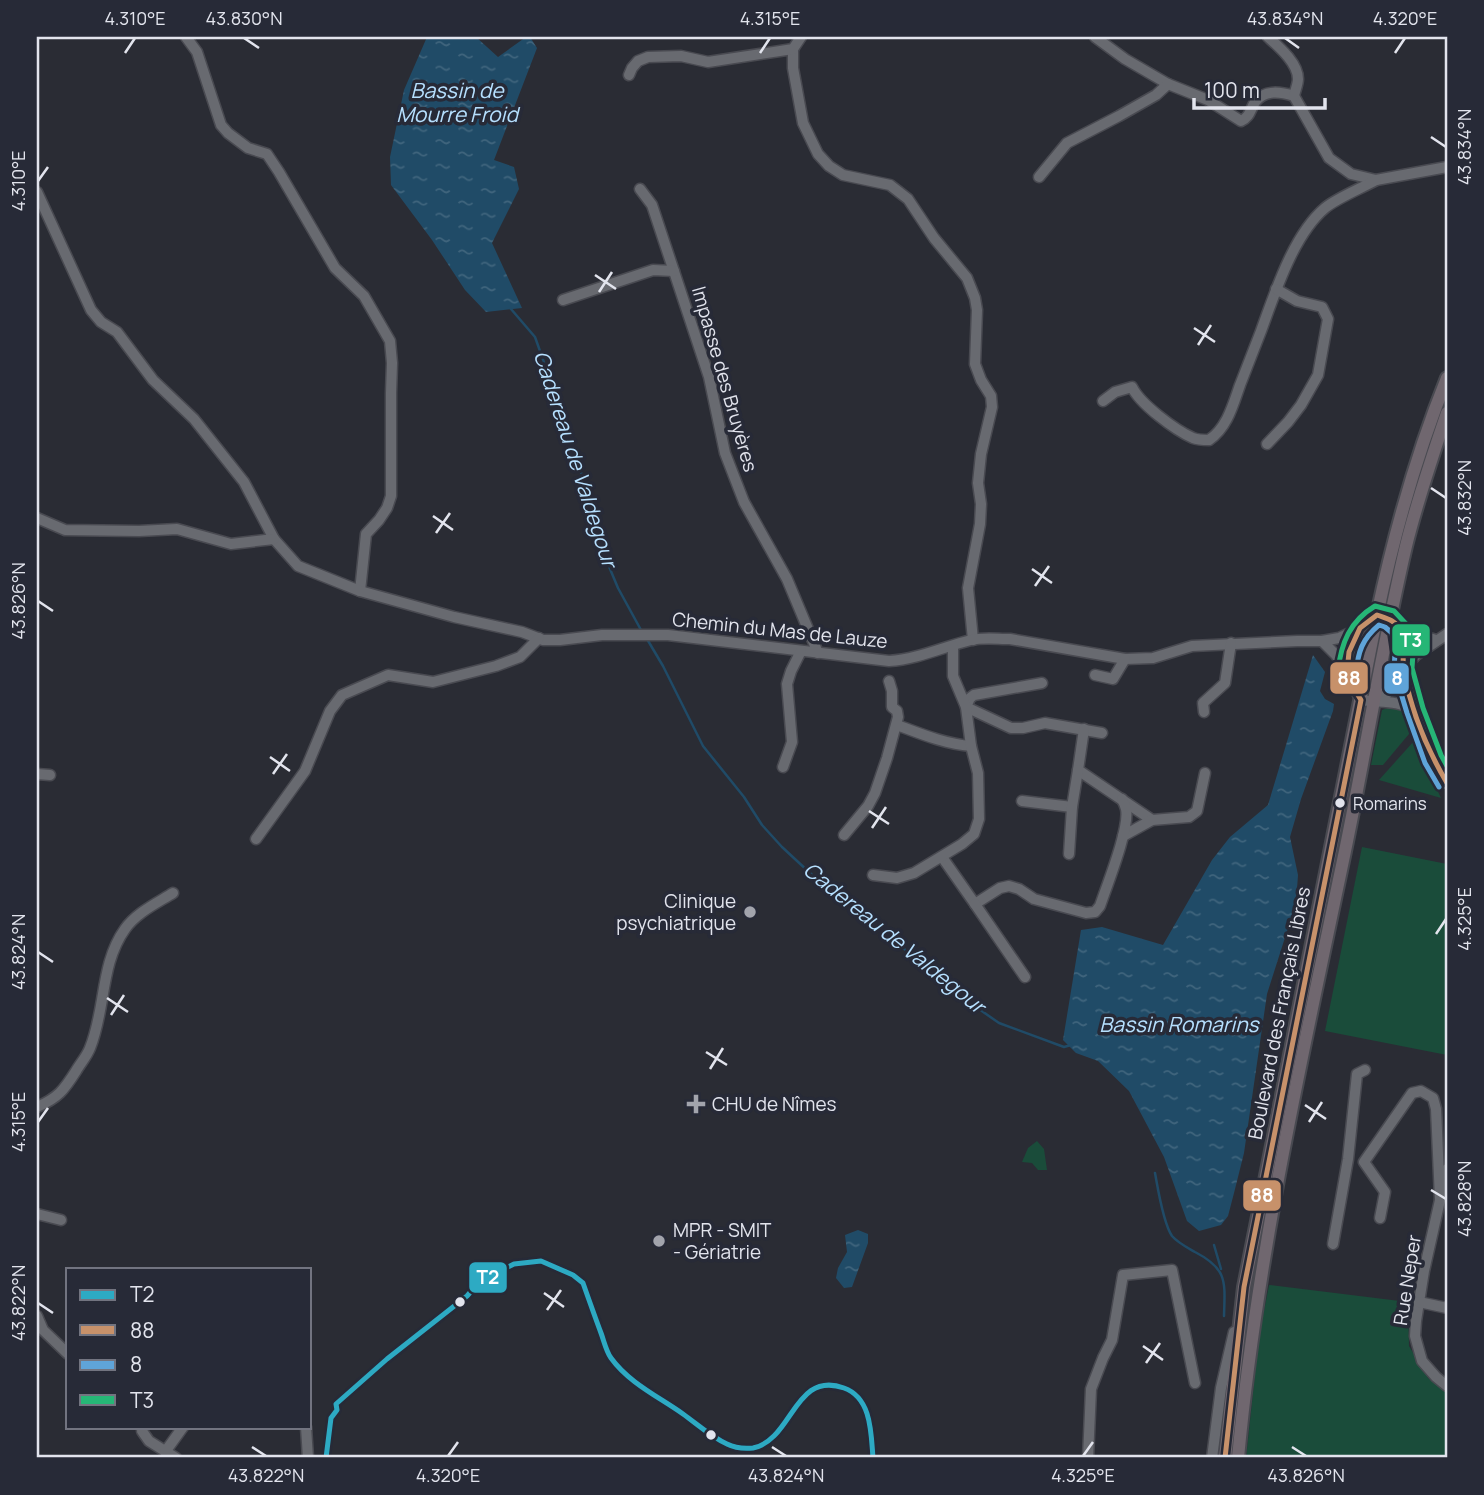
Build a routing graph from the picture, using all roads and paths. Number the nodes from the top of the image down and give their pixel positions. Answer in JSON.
{"nodes":[{"id":1,"x":186,"y":37,"type":"edge"},
{"id":2,"x":802,"y":37,"type":"edge"},
{"id":3,"x":1095,"y":37,"type":"edge"},
{"id":4,"x":1268,"y":37,"type":"edge"},
{"id":5,"x":793,"y":50,"type":"junction"},
{"id":6,"x":629,"y":75,"type":"dead end"},
{"id":7,"x":1168,"y":84,"type":"junction"},
{"id":8,"x":1294,"y":96,"type":"junction"},
{"id":9,"x":1447,"y":167,"type":"edge"},
{"id":10,"x":1039,"y":177,"type":"dead end"},
{"id":11,"x":1376,"y":180,"type":"junction"},
{"id":12,"x":640,"y":188,"type":"dead end"},
{"id":13,"x":37,"y":192,"type":"edge"},
{"id":14,"x":674,"y":271,"type":"junction"},
{"id":15,"x":1276,"y":289,"type":"junction"},
{"id":16,"x":563,"y":300,"type":"dead end"},
{"id":17,"x":1447,"y":378,"type":"edge"},
{"id":18,"x":1103,"y":401,"type":"dead end"},
{"id":19,"x":1447,"y":413,"type":"edge"},
{"id":20,"x":1267,"y":444,"type":"dead end"},
{"id":21,"x":37,"y":518,"type":"edge"},
{"id":22,"x":274,"y":539,"type":"junction"},
{"id":23,"x":360,"y":592,"type":"junction"},
{"id":24,"x":1377,"y":615,"type":"junction"},
{"id":25,"x":1390,"y":619,"type":"junction"},
{"id":26,"x":1360,"y":628,"type":"junction"},
{"id":27,"x":1400,"y":629,"type":"junction"},
{"id":28,"x":1447,"y":634,"type":"edge"},
{"id":29,"x":973,"y":640,"type":"junction"},
{"id":30,"x":1436,"y":640,"type":"junction"},
{"id":31,"x":536,"y":641,"type":"junction"},
{"id":32,"x":1322,"y":641,"type":"junction"},
{"id":33,"x":1231,"y":643,"type":"junction"},
{"id":34,"x":953,"y":646,"type":"junction"},
{"id":35,"x":801,"y":652,"type":"junction"},
{"id":36,"x":818,"y":653,"type":"junction"},
{"id":37,"x":1125,"y":659,"type":"junction"},
{"id":38,"x":1403,"y":669,"type":"junction"},
{"id":39,"x":1347,"y":672,"type":"junction"},
{"id":40,"x":1095,"y":675,"type":"dead end"},
{"id":41,"x":889,"y":681,"type":"dead end"},
{"id":42,"x":1042,"y":683,"type":"dead end"},
{"id":43,"x":1361,"y":699,"type":"junction"},
{"id":44,"x":1377,"y":701,"type":"junction"},
{"id":45,"x":966,"y":708,"type":"junction"},
{"id":46,"x":1415,"y":710,"type":"junction"},
{"id":47,"x":1204,"y":712,"type":"dead end"},
{"id":48,"x":897,"y":724,"type":"junction"},
{"id":49,"x":1083,"y":729,"type":"junction"},
{"id":50,"x":1102,"y":733,"type":"dead end"},
{"id":51,"x":971,"y":746,"type":"junction"},
{"id":52,"x":783,"y":767,"type":"dead end"},
{"id":53,"x":1078,"y":770,"type":"junction"},
{"id":54,"x":37,"y":774,"type":"edge"},
{"id":55,"x":1205,"y":774,"type":"dead end"},
{"id":56,"x":50,"y":775,"type":"dead end"},
{"id":57,"x":1447,"y":783,"type":"edge"},
{"id":58,"x":1122,"y":799,"type":"junction"},
{"id":59,"x":1022,"y":801,"type":"dead end"},
{"id":60,"x":1072,"y":807,"type":"junction"},
{"id":61,"x":1152,"y":820,"type":"junction"},
{"id":62,"x":844,"y":835,"type":"dead end"},
{"id":63,"x":1123,"y":835,"type":"junction"},
{"id":64,"x":256,"y":839,"type":"dead end"},
{"id":65,"x":1069,"y":854,"type":"dead end"},
{"id":66,"x":942,"y":857,"type":"junction"},
{"id":67,"x":873,"y":875,"type":"dead end"},
{"id":68,"x":173,"y":894,"type":"dead end"},
{"id":69,"x":975,"y":904,"type":"junction"},
{"id":70,"x":1025,"y":977,"type":"dead end"},
{"id":71,"x":1365,"y":1070,"type":"dead end"},
{"id":72,"x":37,"y":1107,"type":"edge"},
{"id":73,"x":1348,"y":1159,"type":"junction"},
{"id":74,"x":1364,"y":1162,"type":"junction"},
{"id":75,"x":1447,"y":1170,"type":"edge"},
{"id":76,"x":1440,"y":1199,"type":"junction"},
{"id":77,"x":37,"y":1214,"type":"edge"},
{"id":78,"x":1380,"y":1218,"type":"dead end"},
{"id":79,"x":61,"y":1220,"type":"dead end"},
{"id":80,"x":1333,"y":1244,"type":"dead end"},
{"id":81,"x":1244,"y":1287,"type":"junction"},
{"id":82,"x":1419,"y":1302,"type":"junction"},
{"id":83,"x":1447,"y":1308,"type":"edge"},
{"id":84,"x":37,"y":1316,"type":"edge"},
{"id":85,"x":66,"y":1352,"type":"edge"},
{"id":86,"x":1195,"y":1383,"type":"dead end"},
{"id":87,"x":1447,"y":1386,"type":"edge"},
{"id":88,"x":182,"y":1428,"type":"edge"},
{"id":89,"x":306,"y":1428,"type":"edge"},
{"id":90,"x":142,"y":1432,"type":"dead end"},
{"id":91,"x":165,"y":1452,"type":"junction"},
{"id":92,"x":176,"y":1458,"type":"edge"},
{"id":93,"x":308,"y":1458,"type":"edge"},
{"id":94,"x":1088,"y":1458,"type":"edge"},
{"id":95,"x":1212,"y":1458,"type":"edge"},
{"id":96,"x":1225,"y":1458,"type":"edge"},
{"id":97,"x":1238,"y":1458,"type":"edge"}],
"edges":[{"from":1,"to":23,"type":"street"},
{"from":2,"to":5,"type":"street"},
{"from":3,"to":7,"type":"street"},
{"from":4,"to":8,"type":"street"},
{"from":5,"to":6,"type":"street"},
{"from":5,"to":29,"type":"street"},
{"from":7,"to":8,"type":"street"},
{"from":7,"to":10,"type":"street"},
{"from":8,"to":11,"type":"street"},
{"from":9,"to":11,"type":"street"},
{"from":11,"to":15,"type":"street"},
{"from":12,"to":14,"type":"street","name":"Impasse des Bruyères"},
{"from":13,"to":22,"type":"street","name":"Chemin du Mas de Lauze"},
{"from":14,"to":16,"type":"street"},
{"from":14,"to":36,"type":"street","name":"Impasse des Bruyères"},
{"from":15,"to":18,"type":"street"},
{"from":15,"to":20,"type":"street"},
{"from":17,"to":24,"type":"main road","name":"Boulevard des Français Libres"},
{"from":19,"to":25,"type":"main road","name":"Boulevard des Français Libres"},
{"from":21,"to":22,"type":"street"},
{"from":22,"to":23,"type":"street","name":"Chemin du Mas de Lauze"},
{"from":23,"to":31,"type":"street","name":"Chemin du Mas de Lauze"},
{"from":24,"to":25,"type":"street"},
{"from":24,"to":26,"type":"street","name":"Chemin du Mas de Lauze"},
{"from":24,"to":43,"type":"main road","name":"Boulevard des Français Libres"},
{"from":25,"to":27,"type":"street"},
{"from":25,"to":44,"type":"main road","name":"Boulevard des Français Libres"},
{"from":26,"to":32,"type":"street","name":"Chemin du Mas de Lauze"},
{"from":26,"to":39,"type":"street"},
{"from":27,"to":30,"type":"street"},
{"from":27,"to":38,"type":"street"},
{"from":28,"to":30,"type":"street"},
{"from":29,"to":34,"type":"street","name":"Chemin du Mas de Lauze"},
{"from":29,"to":37,"type":"street","name":"Chemin du Mas de Lauze"},
{"from":30,"to":38,"type":"street"},
{"from":31,"to":35,"type":"street","name":"Chemin du Mas de Lauze"},
{"from":31,"to":64,"type":"street"},
{"from":32,"to":33,"type":"street","name":"Chemin du Mas de Lauze"},
{"from":32,"to":39,"type":"street"},
{"from":33,"to":37,"type":"street","name":"Chemin du Mas de Lauze"},
{"from":33,"to":47,"type":"street"},
{"from":34,"to":36,"type":"street","name":"Chemin du Mas de Lauze"},
{"from":34,"to":45,"type":"street"},
{"from":35,"to":36,"type":"street","name":"Chemin du Mas de Lauze"},
{"from":35,"to":52,"type":"street"},
{"from":37,"to":40,"type":"street"},
{"from":38,"to":44,"type":"street"},
{"from":38,"to":46,"type":"street"},
{"from":39,"to":43,"type":"street"},
{"from":41,"to":48,"type":"street"},
{"from":42,"to":45,"type":"street"},
{"from":43,"to":44,"type":"street"},
{"from":43,"to":81,"type":"main road","name":"Boulevard des Français Libres"},
{"from":44,"to":46,"type":"street"},
{"from":44,"to":97,"type":"main road","name":"Boulevard des Français Libres"},
{"from":45,"to":49,"type":"street"},
{"from":45,"to":51,"type":"street"},
{"from":46,"to":57,"type":"street"},
{"from":48,"to":51,"type":"street"},
{"from":48,"to":62,"type":"street"},
{"from":49,"to":50,"type":"street"},
{"from":49,"to":53,"type":"street"},
{"from":51,"to":66,"type":"street"},
{"from":53,"to":58,"type":"street"},
{"from":53,"to":60,"type":"street"},
{"from":54,"to":56,"type":"street"},
{"from":55,"to":61,"type":"street"},
{"from":58,"to":61,"type":"street"},
{"from":58,"to":63,"type":"street"},
{"from":59,"to":60,"type":"street"},
{"from":60,"to":65,"type":"street"},
{"from":61,"to":63,"type":"street"},
{"from":63,"to":69,"type":"street"},
{"from":66,"to":67,"type":"street"},
{"from":66,"to":69,"type":"street"},
{"from":68,"to":72,"type":"street"},
{"from":69,"to":70,"type":"street"},
{"from":71,"to":73,"type":"street"},
{"from":73,"to":74,"type":"street"},
{"from":73,"to":80,"type":"street"},
{"from":74,"to":76,"type":"street"},
{"from":74,"to":78,"type":"street"},
{"from":75,"to":76,"type":"street","name":"Rue Neper"},
{"from":76,"to":82,"type":"street","name":"Rue Neper"},
{"from":77,"to":79,"type":"street"},
{"from":81,"to":95,"type":"street"},
{"from":81,"to":96,"type":"main road","name":"Boulevard des Français Libres"},
{"from":82,"to":83,"type":"street"},
{"from":82,"to":87,"type":"street","name":"Rue Neper"},
{"from":84,"to":85,"type":"street"},
{"from":86,"to":94,"type":"street"},
{"from":88,"to":91,"type":"street"},
{"from":89,"to":93,"type":"street"},
{"from":90,"to":91,"type":"street"},
{"from":91,"to":92,"type":"street"}]}
